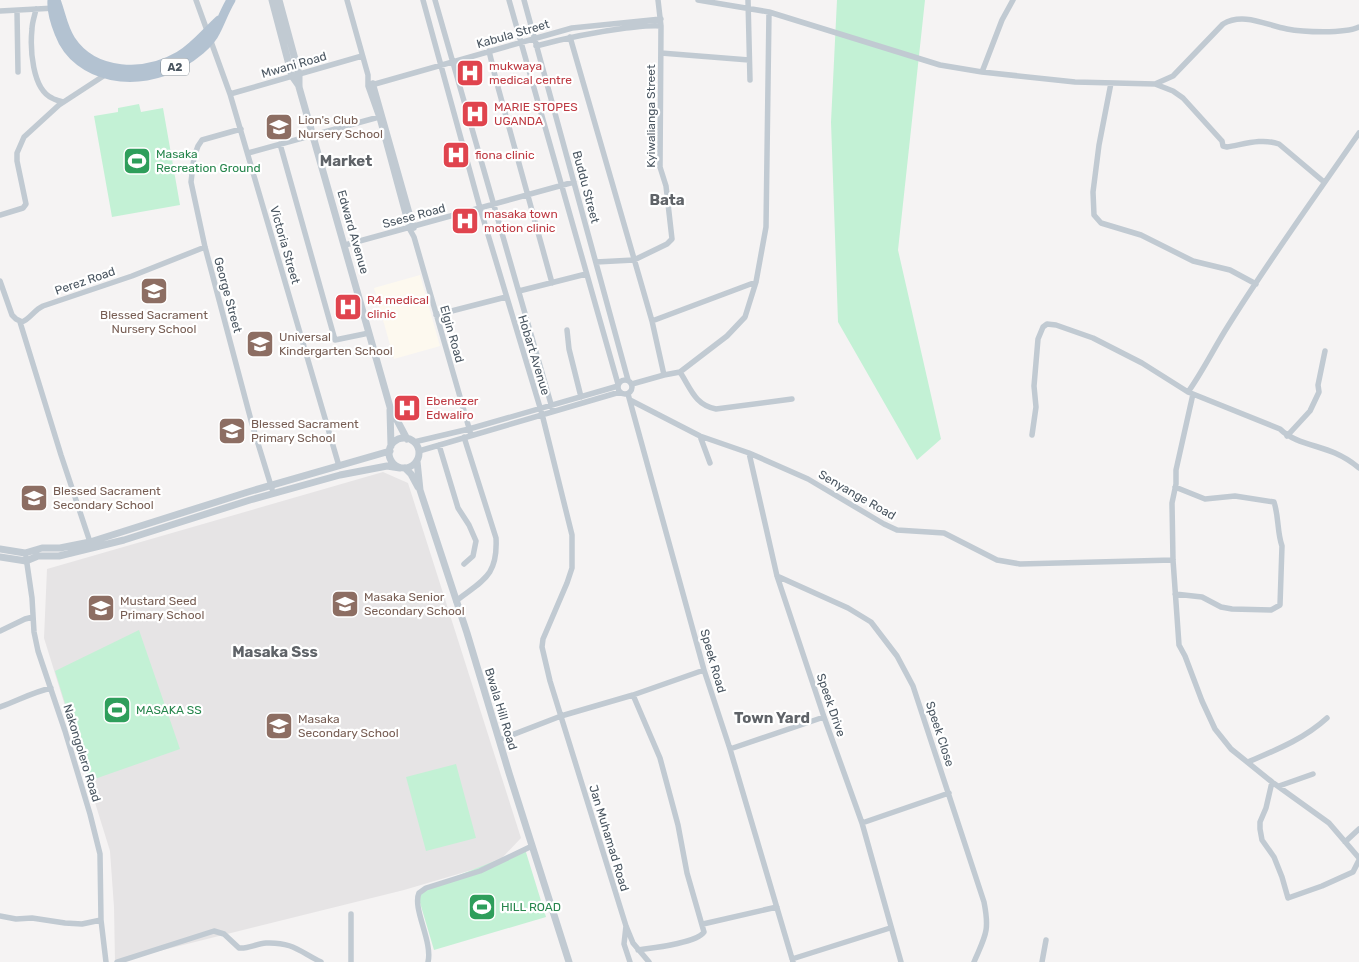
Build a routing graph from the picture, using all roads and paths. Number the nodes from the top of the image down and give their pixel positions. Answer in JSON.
{"nodes":[{"id":1,"x":196,"y":0,"type":"edge"},
{"id":2,"x":231,"y":0,"type":"edge"},
{"id":3,"x":272,"y":0,"type":"edge"},
{"id":4,"x":280,"y":0,"type":"edge"},
{"id":5,"x":347,"y":0,"type":"edge"},
{"id":6,"x":423,"y":0,"type":"edge"},
{"id":7,"x":435,"y":0,"type":"edge"},
{"id":8,"x":509,"y":0,"type":"edge"},
{"id":9,"x":524,"y":0,"type":"edge"},
{"id":10,"x":658,"y":0,"type":"edge"},
{"id":11,"x":698,"y":0,"type":"edge"},
{"id":12,"x":748,"y":0,"type":"edge"},
{"id":13,"x":1013,"y":0,"type":"edge"},
{"id":14,"x":55,"y":4,"type":"edge"},
{"id":15,"x":748,"y":8,"type":"junction"},
{"id":16,"x":36,"y":9,"type":"junction"},
{"id":17,"x":0,"y":11,"type":"edge"},
{"id":18,"x":17,"y":11,"type":"junction"},
{"id":19,"x":769,"y":12,"type":"junction"},
{"id":20,"x":661,"y":19,"type":"junction"},
{"id":21,"x":661,"y":26,"type":"junction"},
{"id":22,"x":1359,"y":27,"type":"edge"},
{"id":23,"x":209,"y":36,"type":"junction"},
{"id":24,"x":570,"y":37,"type":"junction"},
{"id":25,"x":534,"y":38,"type":"junction"},
{"id":26,"x":520,"y":42,"type":"junction"},
{"id":27,"x":536,"y":46,"type":"junction"},
{"id":28,"x":489,"y":51,"type":"junction"},
{"id":29,"x":661,"y":53,"type":"junction"},
{"id":30,"x":362,"y":56,"type":"junction"},
{"id":31,"x":749,"y":60,"type":"junction"},
{"id":32,"x":452,"y":62,"type":"junction"},
{"id":33,"x":441,"y":64,"type":"junction"},
{"id":34,"x":18,"y":72,"type":"dead end"},
{"id":35,"x":108,"y":72,"type":"junction"},
{"id":36,"x":982,"y":72,"type":"junction"},
{"id":37,"x":295,"y":75,"type":"junction"},
{"id":38,"x":750,"y":80,"type":"dead end"},
{"id":39,"x":1111,"y":83,"type":"junction"},
{"id":40,"x":1155,"y":84,"type":"junction"},
{"id":41,"x":371,"y":85,"type":"junction"},
{"id":42,"x":230,"y":94,"type":"junction"},
{"id":43,"x":63,"y":102,"type":"junction"},
{"id":44,"x":379,"y":117,"type":"junction"},
{"id":45,"x":241,"y":129,"type":"junction"},
{"id":46,"x":1359,"y":133,"type":"edge"},
{"id":47,"x":314,"y":135,"type":"junction"},
{"id":48,"x":1356,"y":143,"type":"edge"},
{"id":49,"x":280,"y":144,"type":"junction"},
{"id":50,"x":248,"y":153,"type":"junction"},
{"id":51,"x":574,"y":182,"type":"junction"},
{"id":52,"x":1324,"y":182,"type":"junction"},
{"id":53,"x":560,"y":185,"type":"junction"},
{"id":54,"x":528,"y":194,"type":"junction"},
{"id":55,"x":493,"y":204,"type":"junction"},
{"id":56,"x":480,"y":208,"type":"junction"},
{"id":57,"x":0,"y":215,"type":"edge"},
{"id":58,"x":411,"y":227,"type":"junction"},
{"id":59,"x":345,"y":245,"type":"junction"},
{"id":60,"x":205,"y":247,"type":"junction"},
{"id":61,"x":634,"y":260,"type":"junction"},
{"id":62,"x":596,"y":262,"type":"junction"},
{"id":63,"x":586,"y":274,"type":"junction"},
{"id":64,"x":0,"y":281,"type":"edge"},
{"id":65,"x":756,"y":282,"type":"junction"},
{"id":66,"x":552,"y":283,"type":"junction"},
{"id":67,"x":1256,"y":284,"type":"junction"},
{"id":68,"x":519,"y":291,"type":"junction"},
{"id":69,"x":506,"y":297,"type":"junction"},
{"id":70,"x":436,"y":315,"type":"junction"},
{"id":71,"x":652,"y":320,"type":"junction"},
{"id":72,"x":20,"y":322,"type":"junction"},
{"id":73,"x":567,"y":330,"type":"dead end"},
{"id":74,"x":369,"y":333,"type":"junction"},
{"id":75,"x":1325,"y":352,"type":"dead end"},
{"id":76,"x":680,"y":372,"type":"junction"},
{"id":77,"x":664,"y":375,"type":"junction"},
{"id":78,"x":630,"y":382,"type":"junction"},
{"id":79,"x":618,"y":387,"type":"junction"},
{"id":80,"x":1191,"y":393,"type":"junction"},
{"id":81,"x":581,"y":396,"type":"junction"},
{"id":82,"x":629,"y":397,"type":"junction"},
{"id":83,"x":792,"y":399,"type":"dead end"},
{"id":84,"x":390,"y":407,"type":"junction"},
{"id":85,"x":552,"y":408,"type":"junction"},
{"id":86,"x":541,"y":411,"type":"junction"},
{"id":87,"x":470,"y":432,"type":"junction"},
{"id":88,"x":700,"y":436,"type":"junction"},
{"id":89,"x":1032,"y":436,"type":"dead end"},
{"id":90,"x":1287,"y":436,"type":"junction"},
{"id":91,"x":464,"y":437,"type":"junction"},
{"id":92,"x":407,"y":438,"type":"junction"},
{"id":93,"x":414,"y":442,"type":"junction"},
{"id":94,"x":439,"y":445,"type":"junction"},
{"id":95,"x":391,"y":448,"type":"junction"},
{"id":96,"x":419,"y":451,"type":"junction"},
{"id":97,"x":749,"y":453,"type":"junction"},
{"id":98,"x":417,"y":461,"type":"junction"},
{"id":99,"x":710,"y":463,"type":"dead end"},
{"id":100,"x":339,"y":466,"type":"junction"},
{"id":101,"x":402,"y":468,"type":"junction"},
{"id":102,"x":1359,"y":468,"type":"edge"},
{"id":103,"x":1175,"y":487,"type":"junction"},
{"id":104,"x":272,"y":489,"type":"junction"},
{"id":105,"x":420,"y":490,"type":"junction"},
{"id":106,"x":90,"y":542,"type":"junction"},
{"id":107,"x":0,"y":549,"type":"edge"},
{"id":108,"x":25,"y":553,"type":"junction"},
{"id":109,"x":0,"y":556,"type":"edge"},
{"id":110,"x":1173,"y":560,"type":"junction"},
{"id":111,"x":26,"y":561,"type":"junction"},
{"id":112,"x":464,"y":564,"type":"dead end"},
{"id":113,"x":777,"y":576,"type":"junction"},
{"id":114,"x":1175,"y":594,"type":"junction"},
{"id":115,"x":456,"y":601,"type":"junction"},
{"id":116,"x":33,"y":617,"type":"junction"},
{"id":117,"x":0,"y":631,"type":"edge"},
{"id":118,"x":704,"y":670,"type":"junction"},
{"id":119,"x":51,"y":688,"type":"junction"},
{"id":120,"x":633,"y":695,"type":"junction"},
{"id":121,"x":0,"y":707,"type":"edge"},
{"id":122,"x":561,"y":716,"type":"junction"},
{"id":123,"x":824,"y":717,"type":"junction"},
{"id":124,"x":1327,"y":718,"type":"dead end"},
{"id":125,"x":499,"y":740,"type":"junction"},
{"id":126,"x":730,"y":749,"type":"junction"},
{"id":127,"x":1248,"y":762,"type":"junction"},
{"id":128,"x":1313,"y":774,"type":"dead end"},
{"id":129,"x":1272,"y":782,"type":"junction"},
{"id":130,"x":1279,"y":786,"type":"junction"},
{"id":131,"x":949,"y":793,"type":"junction"},
{"id":132,"x":862,"y":823,"type":"junction"},
{"id":133,"x":1359,"y":829,"type":"edge"},
{"id":134,"x":1345,"y":842,"type":"junction"},
{"id":135,"x":532,"y":846,"type":"junction"},
{"id":136,"x":1359,"y":859,"type":"edge"},
{"id":137,"x":777,"y":907,"type":"junction"},
{"id":138,"x":351,"y":914,"type":"dead end"},
{"id":139,"x":0,"y":916,"type":"edge"},
{"id":140,"x":101,"y":920,"type":"junction"},
{"id":141,"x":703,"y":924,"type":"junction"},
{"id":142,"x":626,"y":926,"type":"junction"},
{"id":143,"x":890,"y":928,"type":"junction"},
{"id":144,"x":1046,"y":940,"type":"dead end"},
{"id":145,"x":638,"y":950,"type":"junction"},
{"id":146,"x":792,"y":961,"type":"edge"},
{"id":147,"x":106,"y":962,"type":"edge"},
{"id":148,"x":117,"y":962,"type":"edge"},
{"id":149,"x":321,"y":962,"type":"edge"},
{"id":150,"x":351,"y":962,"type":"edge"},
{"id":151,"x":428,"y":962,"type":"edge"},
{"id":152,"x":569,"y":962,"type":"edge"},
{"id":153,"x":630,"y":962,"type":"edge"},
{"id":154,"x":649,"y":962,"type":"edge"},
{"id":155,"x":901,"y":962,"type":"edge"},
{"id":156,"x":974,"y":962,"type":"edge"},
{"id":157,"x":1042,"y":962,"type":"edge"}],
"edges":[{"from":1,"to":23,"type":"street","name":"Victoria Street"},
{"from":2,"to":23,"type":"main road","number":"A2"},
{"from":3,"to":37,"type":"street","name":"Edward Avenue"},
{"from":4,"to":37,"type":"street","name":"Edward Avenue"},
{"from":5,"to":30,"type":"street","name":"Elgin Road"},
{"from":6,"to":33,"type":"street","name":"Hobart Avenue"},
{"from":7,"to":32,"type":"street","name":"Hobart Avenue"},
{"from":8,"to":26,"type":"street"},
{"from":9,"to":25,"type":"street","name":"Buddu Street"},
{"from":10,"to":20,"type":"street","name":"Kyiwalianga Street"},
{"from":11,"to":15,"type":"street"},
{"from":12,"to":15,"type":"street"},
{"from":13,"to":36,"type":"street"},
{"from":14,"to":16,"type":"street"},
{"from":14,"to":35,"type":"main road","number":"A2"},
{"from":15,"to":19,"type":"street"},
{"from":15,"to":31,"type":"street"},
{"from":16,"to":18,"type":"street"},
{"from":16,"to":43,"type":"street"},
{"from":17,"to":18,"type":"street"},
{"from":18,"to":34,"type":"street"},
{"from":19,"to":36,"type":"street"},
{"from":19,"to":65,"type":"street"},
{"from":20,"to":21,"type":"street","name":"Kyiwalianga Street"},
{"from":20,"to":25,"type":"street","name":"Kabula Street"},
{"from":21,"to":24,"type":"street"},
{"from":21,"to":29,"type":"street","name":"Kyiwalianga Street"},
{"from":22,"to":40,"type":"street"},
{"from":23,"to":35,"type":"main road","number":"A2"},
{"from":23,"to":42,"type":"street","name":"Victoria Street"},
{"from":24,"to":27,"type":"street"},
{"from":24,"to":61,"type":"street"},
{"from":25,"to":26,"type":"street","name":"Kabula Street"},
{"from":25,"to":27,"type":"street","name":"Buddu Street"},
{"from":26,"to":28,"type":"street","name":"Kabula Street"},
{"from":26,"to":53,"type":"street"},
{"from":27,"to":51,"type":"street","name":"Buddu Street"},
{"from":28,"to":32,"type":"street","name":"Kabula Street"},
{"from":28,"to":54,"type":"street"},
{"from":29,"to":31,"type":"street"},
{"from":29,"to":61,"type":"street","name":"Kyiwalianga Street"},
{"from":30,"to":37,"type":"street","name":"Mwani Road"},
{"from":30,"to":41,"type":"street","name":"Elgin Road"},
{"from":31,"to":38,"type":"street"},
{"from":32,"to":33,"type":"street","name":"Kabula Street"},
{"from":32,"to":55,"type":"street","name":"Hobart Avenue"},
{"from":33,"to":41,"type":"street","name":"Kabula Street"},
{"from":33,"to":56,"type":"street","name":"Hobart Avenue"},
{"from":35,"to":43,"type":"street"},
{"from":36,"to":39,"type":"street"},
{"from":37,"to":42,"type":"street","name":"Mwani Road"},
{"from":37,"to":47,"type":"street","name":"Edward Avenue"},
{"from":39,"to":40,"type":"street"},
{"from":39,"to":67,"type":"street"},
{"from":40,"to":52,"type":"street"},
{"from":41,"to":44,"type":"street","name":"Elgin Road"},
{"from":41,"to":58,"type":"street","name":"Elgin Road"},
{"from":42,"to":45,"type":"street","name":"Victoria Street"},
{"from":43,"to":57,"type":"street"},
{"from":44,"to":47,"type":"street"},
{"from":44,"to":58,"type":"street","name":"Elgin Road"},
{"from":45,"to":50,"type":"street","name":"Victoria Street"},
{"from":45,"to":60,"type":"street","name":"George Street"},
{"from":46,"to":48,"type":"street"},
{"from":47,"to":49,"type":"street"},
{"from":47,"to":59,"type":"street","name":"Edward Avenue"},
{"from":48,"to":52,"type":"street"},
{"from":49,"to":50,"type":"street"},
{"from":49,"to":74,"type":"street"},
{"from":50,"to":100,"type":"street","name":"Victoria Street"},
{"from":51,"to":53,"type":"street","name":"Ssese Road"},
{"from":51,"to":62,"type":"street","name":"Buddu Street"},
{"from":52,"to":67,"type":"street"},
{"from":53,"to":54,"type":"street","name":"Ssese Road"},
{"from":53,"to":63,"type":"street"},
{"from":54,"to":55,"type":"street","name":"Ssese Road"},
{"from":54,"to":66,"type":"street"},
{"from":55,"to":56,"type":"street","name":"Ssese Road"},
{"from":55,"to":68,"type":"street","name":"Hobart Avenue"},
{"from":56,"to":58,"type":"street","name":"Ssese Road"},
{"from":56,"to":69,"type":"street","name":"Hobart Avenue"},
{"from":58,"to":59,"type":"street","name":"Ssese Road"},
{"from":58,"to":70,"type":"street","name":"Elgin Road"},
{"from":59,"to":74,"type":"street","name":"Edward Avenue"},
{"from":60,"to":72,"type":"street","name":"Perez Road"},
{"from":60,"to":104,"type":"street","name":"George Street"},
{"from":61,"to":62,"type":"street","name":"Kyiwalianga Street"},
{"from":61,"to":71,"type":"street"},
{"from":62,"to":78,"type":"street","name":"Buddu Street"},
{"from":63,"to":66,"type":"street"},
{"from":63,"to":79,"type":"street"},
{"from":64,"to":72,"type":"street"},
{"from":65,"to":71,"type":"street"},
{"from":65,"to":76,"type":"street"},
{"from":66,"to":68,"type":"street"},
{"from":67,"to":80,"type":"street"},
{"from":68,"to":85,"type":"street","name":"Hobart Avenue"},
{"from":69,"to":70,"type":"street"},
{"from":69,"to":86,"type":"street","name":"Hobart Avenue"},
{"from":70,"to":87,"type":"street","name":"Elgin Road"},
{"from":71,"to":77,"type":"street"},
{"from":72,"to":106,"type":"street"},
{"from":73,"to":81,"type":"street"},
{"from":74,"to":84,"type":"street","name":"Edward Avenue"},
{"from":75,"to":90,"type":"street"},
{"from":76,"to":77,"type":"street"},
{"from":76,"to":83,"type":"street"},
{"from":77,"to":78,"type":"street"},
{"from":78,"to":79,"type":"street"},
{"from":78,"to":82,"type":"street"},
{"from":79,"to":81,"type":"street"},
{"from":79,"to":82,"type":"street","name":"Senyange Road"},
{"from":79,"to":85,"type":"street"},
{"from":80,"to":89,"type":"street"},
{"from":80,"to":90,"type":"street"},
{"from":80,"to":103,"type":"street"},
{"from":81,"to":85,"type":"street"},
{"from":82,"to":88,"type":"street","name":"Senyange Road"},
{"from":82,"to":118,"type":"street","name":"Speek Road"},
{"from":84,"to":92,"type":"street","name":"Edward Avenue"},
{"from":84,"to":95,"type":"street"},
{"from":85,"to":86,"type":"street"},
{"from":86,"to":87,"type":"street"},
{"from":86,"to":122,"type":"street","name":"Hobart Avenue"},
{"from":87,"to":91,"type":"street"},
{"from":87,"to":93,"type":"street"},
{"from":88,"to":97,"type":"street","name":"Senyange Road"},
{"from":88,"to":99,"type":"street"},
{"from":90,"to":102,"type":"street"},
{"from":91,"to":94,"type":"street"},
{"from":91,"to":115,"type":"street"},
{"from":92,"to":93,"type":"street"},
{"from":92,"to":95,"type":"street"},
{"from":93,"to":96,"type":"street"},
{"from":94,"to":96,"type":"street"},
{"from":94,"to":112,"type":"street"},
{"from":95,"to":100,"type":"street"},
{"from":95,"to":101,"type":"street"},
{"from":96,"to":98,"type":"street"},
{"from":97,"to":110,"type":"street","name":"Senyange Road"},
{"from":97,"to":113,"type":"street","name":"Speek Drive"},
{"from":98,"to":101,"type":"street"},
{"from":98,"to":105,"type":"street","name":"Bwala Hill Road"},
{"from":100,"to":104,"type":"street"},
{"from":101,"to":104,"type":"street"},
{"from":101,"to":105,"type":"street"},
{"from":103,"to":110,"type":"street"},
{"from":103,"to":114,"type":"street"},
{"from":104,"to":106,"type":"street"},
{"from":104,"to":111,"type":"street"},
{"from":105,"to":115,"type":"street","name":"Bwala Hill Road"},
{"from":106,"to":108,"type":"street"},
{"from":107,"to":108,"type":"street"},
{"from":108,"to":111,"type":"street","name":"Nakongolero Road"},
{"from":109,"to":111,"type":"street"},
{"from":110,"to":114,"type":"street"},
{"from":111,"to":116,"type":"street","name":"Nakongolero Road"},
{"from":113,"to":123,"type":"street","name":"Speek Drive"},
{"from":113,"to":131,"type":"street","name":"Speek Close"},
{"from":114,"to":127,"type":"street"},
{"from":115,"to":125,"type":"street","name":"Bwala Hill Road"},
{"from":116,"to":117,"type":"street"},
{"from":116,"to":119,"type":"street","name":"Nakongolero Road"},
{"from":118,"to":120,"type":"street"},
{"from":118,"to":126,"type":"street","name":"Speek Road"},
{"from":119,"to":121,"type":"street"},
{"from":119,"to":140,"type":"street","name":"Nakongolero Road"},
{"from":120,"to":122,"type":"street"},
{"from":120,"to":141,"type":"street"},
{"from":122,"to":125,"type":"street"},
{"from":122,"to":142,"type":"street","name":"Jan Muhamad Road"},
{"from":123,"to":126,"type":"street"},
{"from":123,"to":132,"type":"street","name":"Speek Drive"},
{"from":124,"to":127,"type":"street"},
{"from":125,"to":135,"type":"street","name":"Bwala Hill Road"},
{"from":126,"to":137,"type":"street","name":"Speek Road"},
{"from":127,"to":129,"type":"street"},
{"from":128,"to":130,"type":"street"},
{"from":129,"to":130,"type":"street"},
{"from":129,"to":136,"type":"street"},
{"from":130,"to":134,"type":"street"},
{"from":131,"to":132,"type":"street"},
{"from":131,"to":156,"type":"street","name":"Speek Close"},
{"from":132,"to":143,"type":"street","name":"Speek Drive"},
{"from":133,"to":134,"type":"street"},
{"from":134,"to":136,"type":"street"},
{"from":135,"to":151,"type":"street"},
{"from":135,"to":152,"type":"street","name":"Bwala Hill Road"},
{"from":137,"to":141,"type":"street"},
{"from":137,"to":146,"type":"street","name":"Speek Road"},
{"from":138,"to":150,"type":"street"},
{"from":139,"to":140,"type":"street"},
{"from":140,"to":147,"type":"street","name":"Nakongolero Road"},
{"from":141,"to":145,"type":"street"},
{"from":142,"to":145,"type":"street","name":"Jan Muhamad Road"},
{"from":142,"to":153,"type":"street"},
{"from":143,"to":146,"type":"street"},
{"from":143,"to":155,"type":"street","name":"Speek Drive"},
{"from":144,"to":157,"type":"street"},
{"from":145,"to":154,"type":"street","name":"Jan Muhamad Road"},
{"from":148,"to":149,"type":"street"}]}
